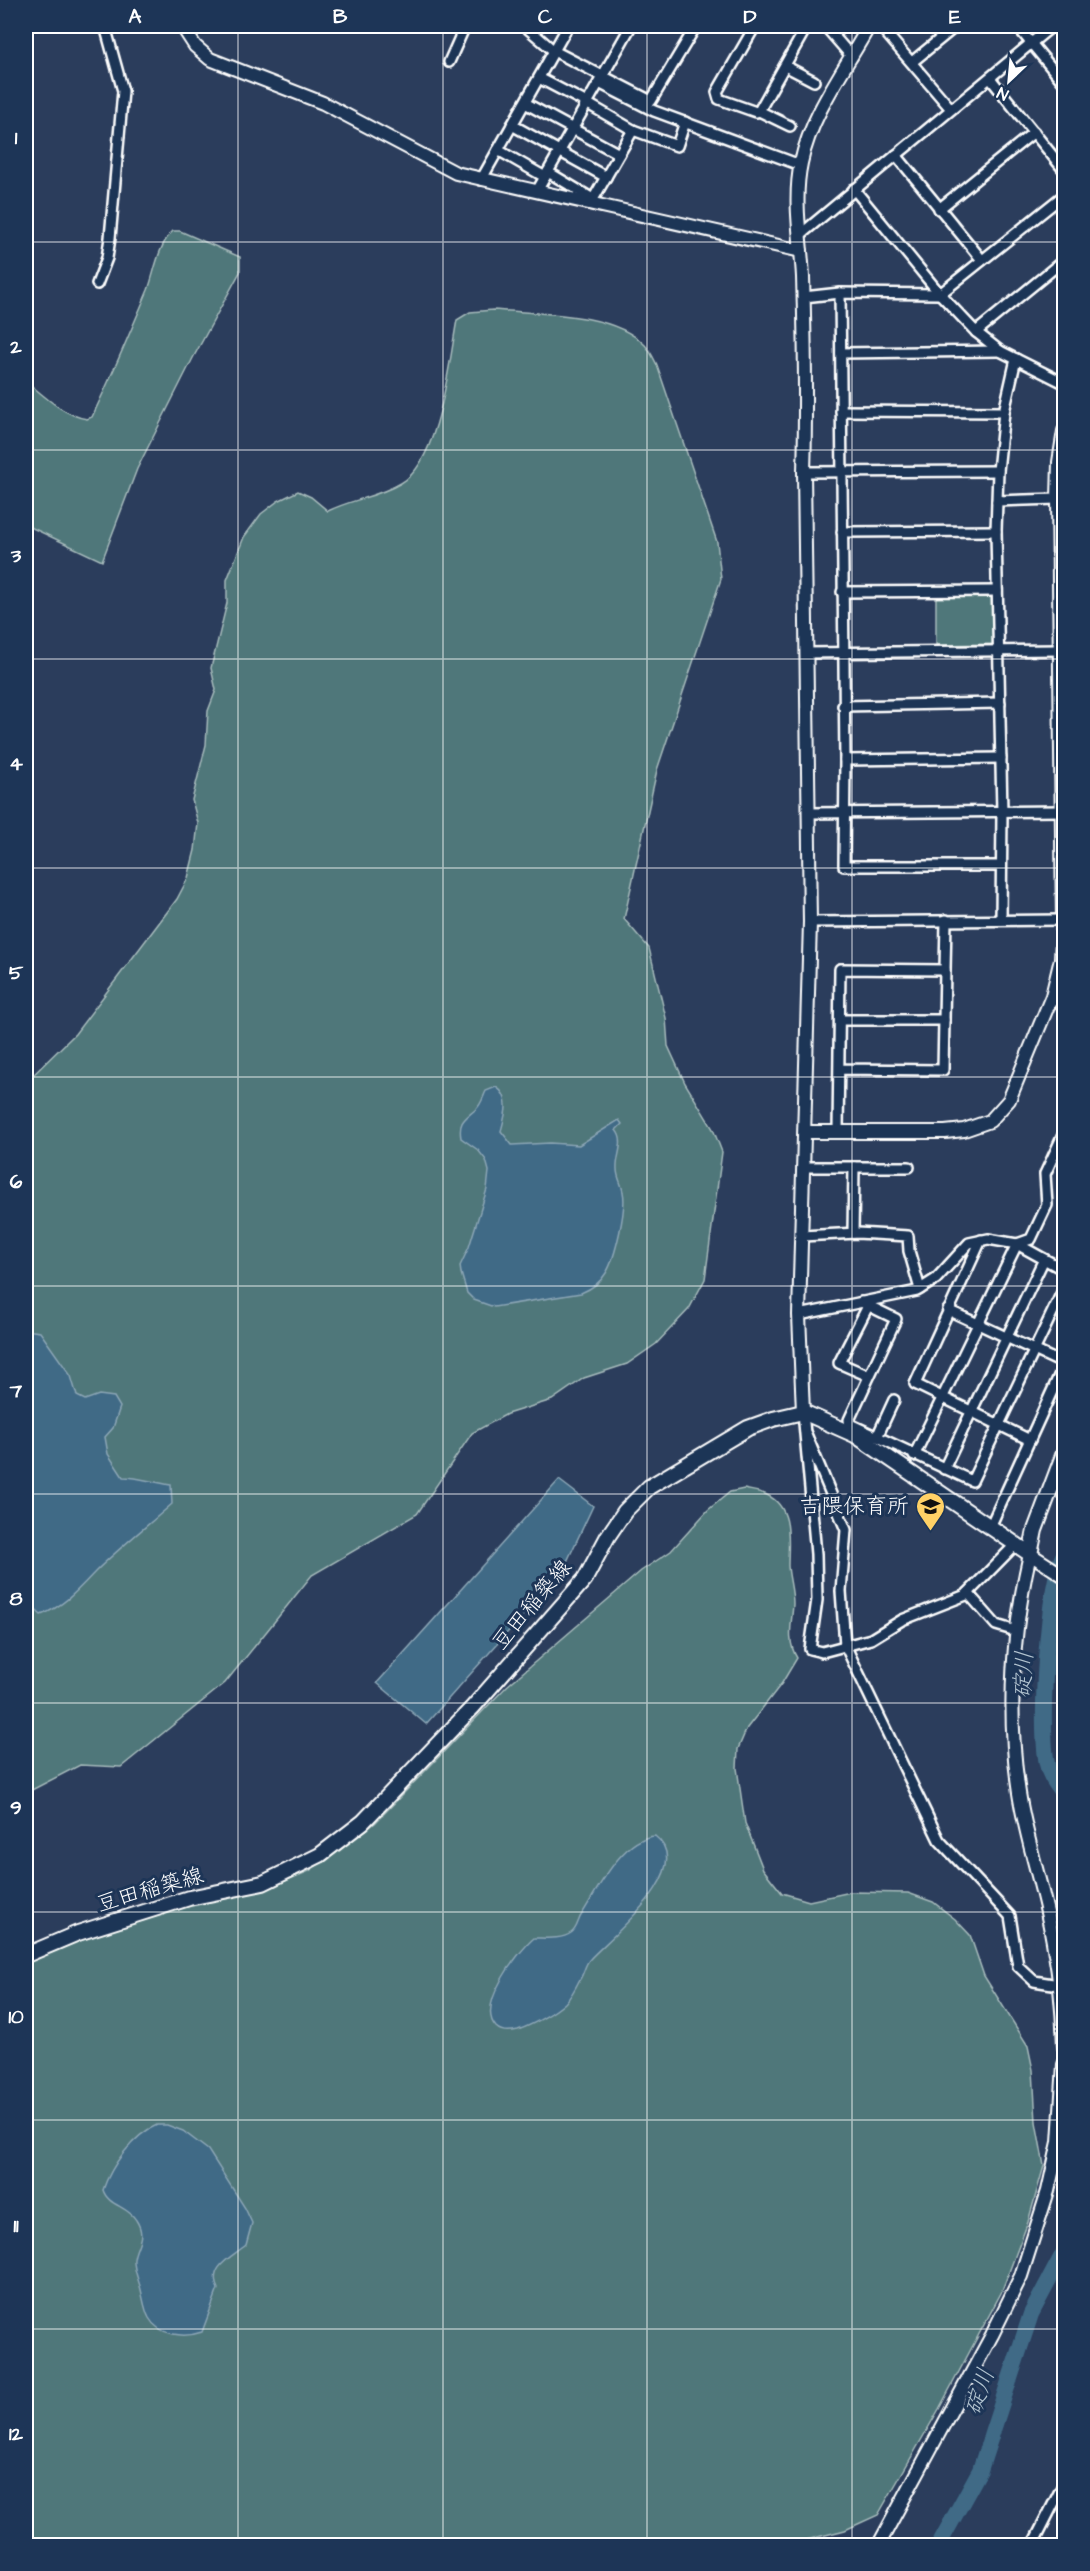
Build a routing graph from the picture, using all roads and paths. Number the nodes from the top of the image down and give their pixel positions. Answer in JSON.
{"nodes":[{"id":1,"x":105,"y":26,"type":"edge"},
{"id":2,"x":182,"y":26,"type":"edge"},
{"id":3,"x":465,"y":26,"type":"edge"},
{"id":4,"x":525,"y":26,"type":"edge"},
{"id":5,"x":568,"y":26,"type":"edge"},
{"id":6,"x":631,"y":26,"type":"edge"},
{"id":7,"x":696,"y":26,"type":"edge"},
{"id":8,"x":755,"y":26,"type":"edge"},
{"id":9,"x":807,"y":26,"type":"edge"},
{"id":10,"x":825,"y":26,"type":"edge"},
{"id":11,"x":869,"y":26,"type":"edge"},
{"id":12,"x":880,"y":26,"type":"edge"},
{"id":13,"x":953,"y":26,"type":"edge"},
{"id":14,"x":1017,"y":26,"type":"edge"},
{"id":15,"x":1052,"y":26,"type":"edge"},
{"id":16,"x":1031,"y":43,"type":"junction"},
{"id":17,"x":554,"y":51,"type":"junction"},
{"id":18,"x":852,"y":57,"type":"junction"},
{"id":19,"x":449,"y":62,"type":"dead end"},
{"id":20,"x":912,"y":62,"type":"junction"},
{"id":21,"x":785,"y":66,"type":"junction"},
{"id":22,"x":539,"y":78,"type":"junction"},
{"id":23,"x":990,"y":78,"type":"junction"},
{"id":24,"x":601,"y":80,"type":"junction"},
{"id":25,"x":814,"y":81,"type":"dead end"},
{"id":26,"x":1065,"y":83,"type":"edge"},
{"id":27,"x":525,"y":103,"type":"junction"},
{"id":28,"x":586,"y":105,"type":"junction"},
{"id":29,"x":951,"y":109,"type":"junction"},
{"id":30,"x":759,"y":111,"type":"junction"},
{"id":31,"x":685,"y":122,"type":"junction"},
{"id":32,"x":512,"y":125,"type":"junction"},
{"id":33,"x":790,"y":126,"type":"dead end"},
{"id":34,"x":573,"y":128,"type":"junction"},
{"id":35,"x":633,"y":130,"type":"junction"},
{"id":36,"x":1034,"y":132,"type":"junction"},
{"id":37,"x":498,"y":150,"type":"junction"},
{"id":38,"x":560,"y":151,"type":"junction"},
{"id":39,"x":619,"y":154,"type":"junction"},
{"id":40,"x":896,"y":155,"type":"junction"},
{"id":41,"x":800,"y":165,"type":"junction"},
{"id":42,"x":1065,"y":170,"type":"edge"},
{"id":43,"x":546,"y":175,"type":"junction"},
{"id":44,"x":606,"y":177,"type":"junction"},
{"id":45,"x":481,"y":180,"type":"junction"},
{"id":46,"x":854,"y":189,"type":"junction"},
{"id":47,"x":537,"y":191,"type":"junction"},
{"id":48,"x":1065,"y":195,"type":"edge"},
{"id":49,"x":592,"y":201,"type":"junction"},
{"id":50,"x":939,"y":209,"type":"junction"},
{"id":51,"x":800,"y":235,"type":"junction"},
{"id":52,"x":801,"y":251,"type":"junction"},
{"id":53,"x":982,"y":260,"type":"junction"},
{"id":54,"x":1065,"y":260,"type":"edge"},
{"id":55,"x":97,"y":284,"type":"dead end"},
{"id":56,"x":840,"y":293,"type":"junction"},
{"id":57,"x":940,"y":294,"type":"junction"},
{"id":58,"x":804,"y":297,"type":"junction"},
{"id":59,"x":976,"y":333,"type":"junction"},
{"id":60,"x":1000,"y":351,"type":"junction"},
{"id":61,"x":841,"y":353,"type":"junction"},
{"id":62,"x":1016,"y":359,"type":"junction"},
{"id":63,"x":1065,"y":383,"type":"edge"},
{"id":64,"x":841,"y":411,"type":"junction"},
{"id":65,"x":1004,"y":412,"type":"junction"},
{"id":66,"x":1065,"y":431,"type":"edge"},
{"id":67,"x":998,"y":471,"type":"junction"},
{"id":68,"x":804,"y":472,"type":"junction"},
{"id":69,"x":842,"y":472,"type":"junction"},
{"id":70,"x":1058,"y":500,"type":"junction"},
{"id":71,"x":997,"y":501,"type":"junction"},
{"id":72,"x":996,"y":531,"type":"junction"},
{"id":73,"x":842,"y":532,"type":"junction"},
{"id":74,"x":997,"y":591,"type":"junction"},
{"id":75,"x":842,"y":592,"type":"junction"},
{"id":76,"x":1061,"y":650,"type":"junction"},
{"id":77,"x":999,"y":651,"type":"junction"},
{"id":78,"x":843,"y":652,"type":"junction"},
{"id":79,"x":807,"y":654,"type":"junction"},
{"id":80,"x":1000,"y":703,"type":"junction"},
{"id":81,"x":843,"y":705,"type":"junction"},
{"id":82,"x":1001,"y":758,"type":"junction"},
{"id":83,"x":845,"y":760,"type":"junction"},
{"id":84,"x":1064,"y":791,"type":"edge"},
{"id":85,"x":1063,"y":811,"type":"junction"},
{"id":86,"x":1002,"y":812,"type":"junction"},
{"id":87,"x":808,"y":813,"type":"junction"},
{"id":88,"x":844,"y":813,"type":"junction"},
{"id":89,"x":1001,"y":866,"type":"junction"},
{"id":90,"x":946,"y":920,"type":"junction"},
{"id":91,"x":1001,"y":920,"type":"junction"},
{"id":92,"x":1063,"y":920,"type":"edge"},
{"id":93,"x":810,"y":922,"type":"junction"},
{"id":94,"x":1063,"y":937,"type":"edge"},
{"id":95,"x":945,"y":970,"type":"junction"},
{"id":96,"x":1052,"y":996,"type":"junction"},
{"id":97,"x":1065,"y":1007,"type":"edge"},
{"id":98,"x":840,"y":1020,"type":"junction"},
{"id":99,"x":944,"y":1020,"type":"junction"},
{"id":100,"x":839,"y":1069,"type":"junction"},
{"id":101,"x":805,"y":1131,"type":"junction"},
{"id":102,"x":838,"y":1132,"type":"junction"},
{"id":103,"x":1065,"y":1132,"type":"edge"},
{"id":104,"x":1060,"y":1154,"type":"edge"},
{"id":105,"x":804,"y":1167,"type":"junction"},
{"id":106,"x":854,"y":1167,"type":"junction"},
{"id":107,"x":909,"y":1167,"type":"dead end"},
{"id":108,"x":853,"y":1233,"type":"junction"},
{"id":109,"x":801,"y":1236,"type":"junction"},
{"id":110,"x":981,"y":1240,"type":"junction"},
{"id":111,"x":1017,"y":1244,"type":"junction"},
{"id":112,"x":1044,"y":1259,"type":"junction"},
{"id":113,"x":1065,"y":1270,"type":"edge"},
{"id":114,"x":1065,"y":1288,"type":"edge"},
{"id":115,"x":920,"y":1290,"type":"junction"},
{"id":116,"x":864,"y":1304,"type":"junction"},
{"id":117,"x":948,"y":1310,"type":"junction"},
{"id":118,"x":799,"y":1315,"type":"junction"},
{"id":119,"x":977,"y":1323,"type":"junction"},
{"id":120,"x":1006,"y":1336,"type":"junction"},
{"id":121,"x":1035,"y":1350,"type":"junction"},
{"id":122,"x":1065,"y":1365,"type":"edge"},
{"id":123,"x":869,"y":1376,"type":"junction"},
{"id":124,"x":942,"y":1398,"type":"junction"},
{"id":125,"x":894,"y":1400,"type":"dead end"},
{"id":126,"x":971,"y":1411,"type":"junction"},
{"id":127,"x":803,"y":1412,"type":"junction"},
{"id":128,"x":1000,"y":1425,"type":"junction"},
{"id":129,"x":848,"y":1427,"type":"junction"},
{"id":130,"x":806,"y":1434,"type":"junction"},
{"id":131,"x":876,"y":1437,"type":"junction"},
{"id":132,"x":1030,"y":1440,"type":"junction"},
{"id":133,"x":1065,"y":1453,"type":"edge"},
{"id":134,"x":914,"y":1456,"type":"junction"},
{"id":135,"x":944,"y":1469,"type":"junction"},
{"id":136,"x":990,"y":1527,"type":"junction"},
{"id":137,"x":1016,"y":1544,"type":"junction"},
{"id":138,"x":1030,"y":1554,"type":"junction"},
{"id":139,"x":1064,"y":1576,"type":"edge"},
{"id":140,"x":968,"y":1593,"type":"junction"},
{"id":141,"x":1016,"y":1631,"type":"junction"},
{"id":142,"x":845,"y":1645,"type":"junction"},
{"id":143,"x":26,"y":1955,"type":"edge"},
{"id":144,"x":1059,"y":1985,"type":"junction"},
{"id":145,"x":1065,"y":2047,"type":"edge"},
{"id":146,"x":1065,"y":2064,"type":"edge"},
{"id":147,"x":1065,"y":2483,"type":"edge"},
{"id":148,"x":878,"y":2546,"type":"edge"},
{"id":149,"x":1032,"y":2546,"type":"edge"}],
"edges":[{"from":1,"to":55,"type":"street"},
{"from":2,"to":45,"type":"street"},
{"from":3,"to":19,"type":"street"},
{"from":4,"to":17,"type":"street"},
{"from":5,"to":17,"type":"street"},
{"from":6,"to":24,"type":"street"},
{"from":7,"to":24,"type":"street"},
{"from":8,"to":30,"type":"street"},
{"from":9,"to":21,"type":"street"},
{"from":10,"to":18,"type":"street"},
{"from":11,"to":18,"type":"street"},
{"from":12,"to":20,"type":"street"},
{"from":13,"to":20,"type":"street"},
{"from":14,"to":16,"type":"street"},
{"from":15,"to":16,"type":"street"},
{"from":16,"to":23,"type":"street"},
{"from":16,"to":26,"type":"street"},
{"from":17,"to":22,"type":"street"},
{"from":17,"to":24,"type":"street"},
{"from":18,"to":41,"type":"street"},
{"from":20,"to":29,"type":"street"},
{"from":21,"to":25,"type":"street"},
{"from":21,"to":30,"type":"street"},
{"from":22,"to":27,"type":"street"},
{"from":22,"to":28,"type":"street"},
{"from":23,"to":29,"type":"street"},
{"from":23,"to":36,"type":"street"},
{"from":24,"to":28,"type":"street"},
{"from":24,"to":31,"type":"street"},
{"from":27,"to":32,"type":"street"},
{"from":27,"to":34,"type":"street"},
{"from":28,"to":34,"type":"street"},
{"from":28,"to":35,"type":"street"},
{"from":29,"to":40,"type":"street"},
{"from":30,"to":33,"type":"street"},
{"from":31,"to":35,"type":"street"},
{"from":31,"to":41,"type":"street"},
{"from":32,"to":37,"type":"street"},
{"from":32,"to":38,"type":"street"},
{"from":34,"to":38,"type":"street"},
{"from":34,"to":39,"type":"street"},
{"from":35,"to":39,"type":"street"},
{"from":36,"to":42,"type":"street"},
{"from":36,"to":50,"type":"street"},
{"from":37,"to":43,"type":"street"},
{"from":37,"to":45,"type":"street"},
{"from":38,"to":43,"type":"street"},
{"from":38,"to":44,"type":"street"},
{"from":39,"to":44,"type":"street"},
{"from":40,"to":46,"type":"street"},
{"from":40,"to":50,"type":"street"},
{"from":41,"to":51,"type":"street"},
{"from":43,"to":47,"type":"street"},
{"from":43,"to":49,"type":"street"},
{"from":44,"to":49,"type":"street"},
{"from":45,"to":47,"type":"street"},
{"from":46,"to":51,"type":"street"},
{"from":46,"to":57,"type":"street"},
{"from":47,"to":49,"type":"street"},
{"from":48,"to":53,"type":"street"},
{"from":49,"to":52,"type":"street"},
{"from":50,"to":53,"type":"street"},
{"from":51,"to":52,"type":"street"},
{"from":52,"to":58,"type":"street"},
{"from":53,"to":57,"type":"street"},
{"from":54,"to":59,"type":"street"},
{"from":56,"to":57,"type":"street"},
{"from":56,"to":58,"type":"street"},
{"from":56,"to":61,"type":"street"},
{"from":57,"to":59,"type":"street"},
{"from":58,"to":68,"type":"street"},
{"from":59,"to":60,"type":"street"},
{"from":60,"to":61,"type":"street"},
{"from":60,"to":62,"type":"street"},
{"from":61,"to":64,"type":"street"},
{"from":62,"to":63,"type":"street"},
{"from":62,"to":65,"type":"street"},
{"from":64,"to":65,"type":"street"},
{"from":64,"to":69,"type":"street"},
{"from":65,"to":67,"type":"street"},
{"from":66,"to":70,"type":"street"},
{"from":67,"to":69,"type":"street"},
{"from":67,"to":71,"type":"street"},
{"from":68,"to":69,"type":"street"},
{"from":68,"to":79,"type":"street"},
{"from":69,"to":73,"type":"street"},
{"from":70,"to":71,"type":"street"},
{"from":70,"to":76,"type":"street"},
{"from":71,"to":72,"type":"street"},
{"from":72,"to":73,"type":"street"},
{"from":72,"to":74,"type":"street"},
{"from":73,"to":75,"type":"street"},
{"from":74,"to":75,"type":"street"},
{"from":74,"to":77,"type":"street"},
{"from":75,"to":78,"type":"street"},
{"from":76,"to":77,"type":"street"},
{"from":76,"to":84,"type":"street"},
{"from":77,"to":78,"type":"street"},
{"from":77,"to":80,"type":"street"},
{"from":78,"to":79,"type":"street"},
{"from":78,"to":81,"type":"street"},
{"from":79,"to":87,"type":"street"},
{"from":80,"to":81,"type":"street"},
{"from":80,"to":82,"type":"street"},
{"from":81,"to":83,"type":"street"},
{"from":82,"to":83,"type":"street"},
{"from":82,"to":86,"type":"street"},
{"from":83,"to":88,"type":"street"},
{"from":84,"to":85,"type":"street"},
{"from":85,"to":86,"type":"street"},
{"from":85,"to":92,"type":"street"},
{"from":86,"to":88,"type":"street"},
{"from":86,"to":89,"type":"street"},
{"from":87,"to":88,"type":"street"},
{"from":87,"to":93,"type":"street"},
{"from":88,"to":89,"type":"street"},
{"from":89,"to":91,"type":"street"},
{"from":90,"to":91,"type":"street"},
{"from":90,"to":93,"type":"street"},
{"from":90,"to":95,"type":"street"},
{"from":91,"to":92,"type":"street"},
{"from":92,"to":94,"type":"street"},
{"from":93,"to":101,"type":"street"},
{"from":94,"to":96,"type":"street"},
{"from":95,"to":98,"type":"street"},
{"from":95,"to":99,"type":"street"},
{"from":96,"to":97,"type":"street"},
{"from":96,"to":102,"type":"street"},
{"from":98,"to":99,"type":"street"},
{"from":98,"to":100,"type":"street"},
{"from":99,"to":100,"type":"street"},
{"from":100,"to":102,"type":"street"},
{"from":101,"to":102,"type":"street"},
{"from":101,"to":105,"type":"street"},
{"from":103,"to":104,"type":"street"},
{"from":104,"to":111,"type":"street"},
{"from":105,"to":106,"type":"street"},
{"from":105,"to":109,"type":"street"},
{"from":106,"to":107,"type":"street"},
{"from":106,"to":108,"type":"street"},
{"from":108,"to":109,"type":"street"},
{"from":108,"to":115,"type":"street"},
{"from":109,"to":118,"type":"street"},
{"from":110,"to":111,"type":"street"},
{"from":110,"to":115,"type":"street"},
{"from":110,"to":117,"type":"street"},
{"from":111,"to":112,"type":"street"},
{"from":111,"to":119,"type":"street"},
{"from":112,"to":113,"type":"street"},
{"from":112,"to":120,"type":"street"},
{"from":114,"to":121,"type":"street"},
{"from":115,"to":116,"type":"street"},
{"from":116,"to":118,"type":"street"},
{"from":116,"to":123,"type":"street"},
{"from":116,"to":123,"type":"street"},
{"from":117,"to":119,"type":"street"},
{"from":117,"to":124,"type":"street"},
{"from":118,"to":127,"type":"street"},
{"from":119,"to":120,"type":"street"},
{"from":119,"to":124,"type":"street"},
{"from":120,"to":121,"type":"street"},
{"from":120,"to":126,"type":"street"},
{"from":121,"to":122,"type":"street"},
{"from":121,"to":128,"type":"street"},
{"from":122,"to":132,"type":"street"},
{"from":123,"to":129,"type":"street"},
{"from":124,"to":126,"type":"street"},
{"from":124,"to":134,"type":"street"},
{"from":125,"to":131,"type":"street"},
{"from":126,"to":128,"type":"street"},
{"from":126,"to":135,"type":"street"},
{"from":127,"to":129,"type":"main road"},
{"from":127,"to":130,"type":"street"},
{"from":127,"to":143,"type":"main road","name":"豆田稲築線"},
{"from":128,"to":132,"type":"street"},
{"from":128,"to":135,"type":"street"},
{"from":129,"to":131,"type":"street"},
{"from":129,"to":136,"type":"main road"},
{"from":130,"to":142,"type":"street"},
{"from":130,"to":142,"type":"street"},
{"from":131,"to":134,"type":"street"},
{"from":132,"to":136,"type":"street"},
{"from":133,"to":138,"type":"main road"},
{"from":134,"to":135,"type":"street"},
{"from":136,"to":137,"type":"main road"},
{"from":137,"to":138,"type":"main road"},
{"from":137,"to":140,"type":"street"},
{"from":138,"to":139,"type":"street"},
{"from":138,"to":141,"type":"street"},
{"from":140,"to":141,"type":"street"},
{"from":140,"to":142,"type":"street"},
{"from":141,"to":144,"type":"street"},
{"from":142,"to":144,"type":"street"},
{"from":144,"to":145,"type":"street"},
{"from":146,"to":148,"type":"street"},
{"from":147,"to":149,"type":"street"}]}
